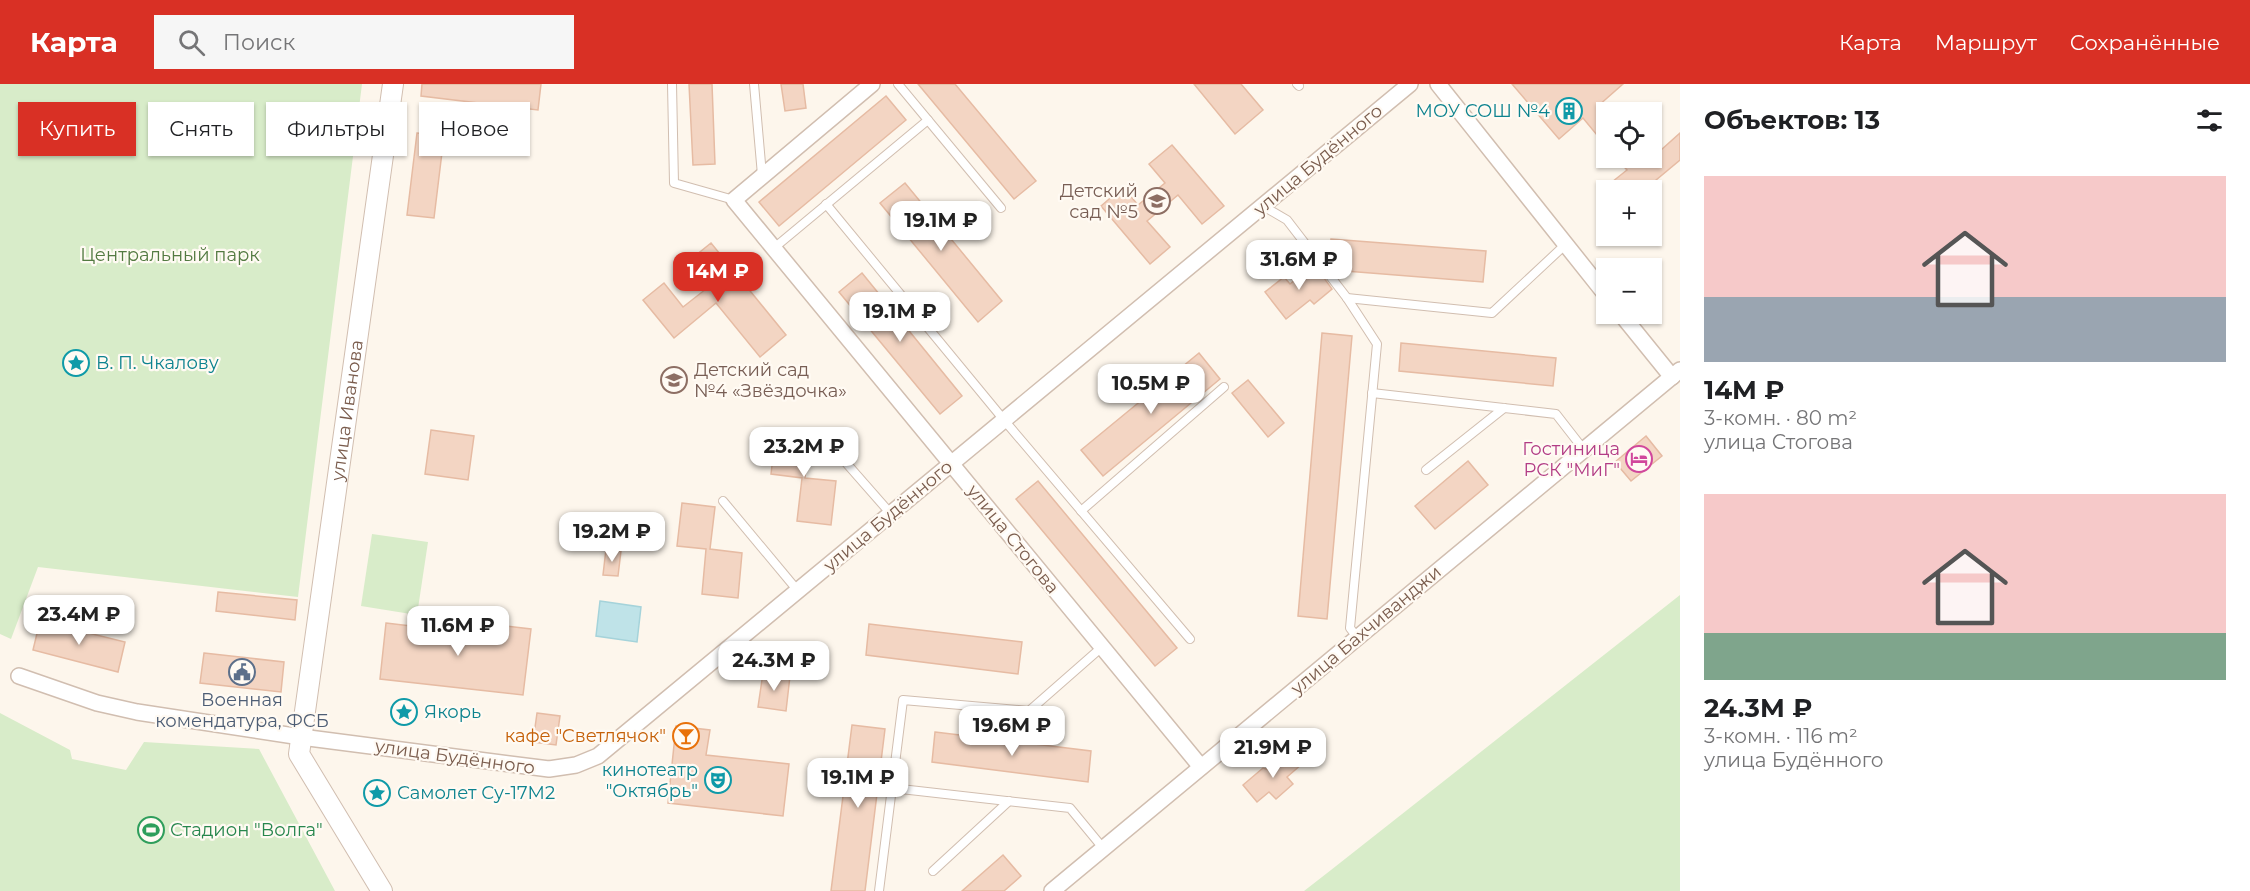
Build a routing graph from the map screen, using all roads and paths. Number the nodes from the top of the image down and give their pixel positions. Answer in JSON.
{"nodes":[{"id":1,"x":393,"y":84,"type":"edge"},
{"id":2,"x":672,"y":84,"type":"edge"},
{"id":3,"x":754,"y":84,"type":"edge"},
{"id":4,"x":872,"y":84,"type":"edge"},
{"id":5,"x":898,"y":84,"type":"edge"},
{"id":6,"x":1410,"y":84,"type":"edge"},
{"id":7,"x":1438,"y":84,"type":"edge"},
{"id":8,"x":857,"y":90,"type":"edge"},
{"id":9,"x":928,"y":120,"type":"junction"},
{"id":10,"x":762,"y":177,"type":"junction"},
{"id":11,"x":734,"y":200,"type":"junction"},
{"id":12,"x":826,"y":204,"type":"junction"},
{"id":13,"x":1263,"y":206,"type":"junction"},
{"id":14,"x":1001,"y":208,"type":"dead end"},
{"id":15,"x":1566,"y":244,"type":"junction"},
{"id":16,"x":774,"y":248,"type":"junction"},
{"id":17,"x":1596,"y":282,"type":"edge"},
{"id":18,"x":1347,"y":298,"type":"junction"},
{"id":19,"x":1630,"y":324,"type":"edge"},
{"id":20,"x":1676,"y":374,"type":"edge"},
{"id":21,"x":1224,"y":387,"type":"dead end"},
{"id":22,"x":1372,"y":393,"type":"junction"},
{"id":23,"x":1504,"y":408,"type":"junction"},
{"id":24,"x":1004,"y":420,"type":"junction"},
{"id":25,"x":819,"y":432,"type":"dead end"},
{"id":26,"x":1584,"y":450,"type":"junction"},
{"id":27,"x":951,"y":464,"type":"junction"},
{"id":28,"x":1426,"y":470,"type":"dead end"},
{"id":29,"x":723,"y":501,"type":"dead end"},
{"id":30,"x":1081,"y":511,"type":"junction"},
{"id":31,"x":891,"y":514,"type":"junction"},
{"id":32,"x":798,"y":591,"type":"junction"},
{"id":33,"x":1357,"y":638,"type":"junction"},
{"id":34,"x":1190,"y":639,"type":"dead end"},
{"id":35,"x":1102,"y":647,"type":"junction"},
{"id":36,"x":19,"y":676,"type":"dead end"},
{"id":37,"x":301,"y":737,"type":"junction"},
{"id":38,"x":1201,"y":767,"type":"junction"},
{"id":39,"x":892,"y":789,"type":"junction"},
{"id":40,"x":1009,"y":801,"type":"junction"},
{"id":41,"x":1103,"y":848,"type":"junction"},
{"id":42,"x":933,"y":871,"type":"dead end"},
{"id":43,"x":382,"y":891,"type":"edge"},
{"id":44,"x":879,"y":891,"type":"edge"},
{"id":45,"x":1052,"y":891,"type":"edge"}],
"edges":[{"from":1,"to":37,"type":"street","name":"улица Иванова"},
{"from":2,"to":11,"type":"lane"},
{"from":3,"to":10,"type":"lane"},
{"from":4,"to":8,"type":"street"},
{"from":5,"to":9,"type":"lane"},
{"from":6,"to":13,"type":"street","name":"улица Будённого"},
{"from":7,"to":15,"type":"street"},
{"from":8,"to":10,"type":"street"},
{"from":9,"to":12,"type":"lane"},
{"from":9,"to":14,"type":"lane"},
{"from":10,"to":11,"type":"street"},
{"from":11,"to":16,"type":"street","name":"улица Стогова"},
{"from":12,"to":16,"type":"lane"},
{"from":12,"to":24,"type":"lane"},
{"from":13,"to":18,"type":"lane"},
{"from":13,"to":24,"type":"street","name":"улица Будённого"},
{"from":15,"to":17,"type":"street"},
{"from":15,"to":18,"type":"lane"},
{"from":16,"to":27,"type":"street","name":"улица Стогова"},
{"from":18,"to":22,"type":"lane"},
{"from":19,"to":20,"type":"street"},
{"from":20,"to":26,"type":"street","name":"улица Бахчиванджи"},
{"from":21,"to":30,"type":"lane"},
{"from":22,"to":23,"type":"lane"},
{"from":22,"to":33,"type":"lane"},
{"from":23,"to":26,"type":"lane"},
{"from":23,"to":28,"type":"lane"},
{"from":24,"to":27,"type":"street","name":"улица Будённого"},
{"from":24,"to":30,"type":"lane"},
{"from":25,"to":31,"type":"lane"},
{"from":26,"to":33,"type":"street","name":"улица Бахчиванджи"},
{"from":27,"to":31,"type":"street","name":"улица Будённого"},
{"from":27,"to":35,"type":"street","name":"улица Стогова"},
{"from":29,"to":32,"type":"lane"},
{"from":30,"to":34,"type":"lane"},
{"from":31,"to":32,"type":"street","name":"улица Будённого"},
{"from":32,"to":37,"type":"street","name":"улица Будённого"},
{"from":33,"to":38,"type":"street","name":"улица Бахчиванджи"},
{"from":35,"to":38,"type":"street","name":"улица Стогова"},
{"from":35,"to":39,"type":"lane"},
{"from":36,"to":37,"type":"street","name":"улица Будённого"},
{"from":37,"to":43,"type":"street","name":"улица Иванова"},
{"from":38,"to":41,"type":"street","name":"улица Бахчиванджи"},
{"from":39,"to":40,"type":"lane"},
{"from":39,"to":44,"type":"lane"},
{"from":40,"to":41,"type":"lane"},
{"from":40,"to":42,"type":"lane"},
{"from":41,"to":45,"type":"street","name":"улица Бахчиванджи"}]}
